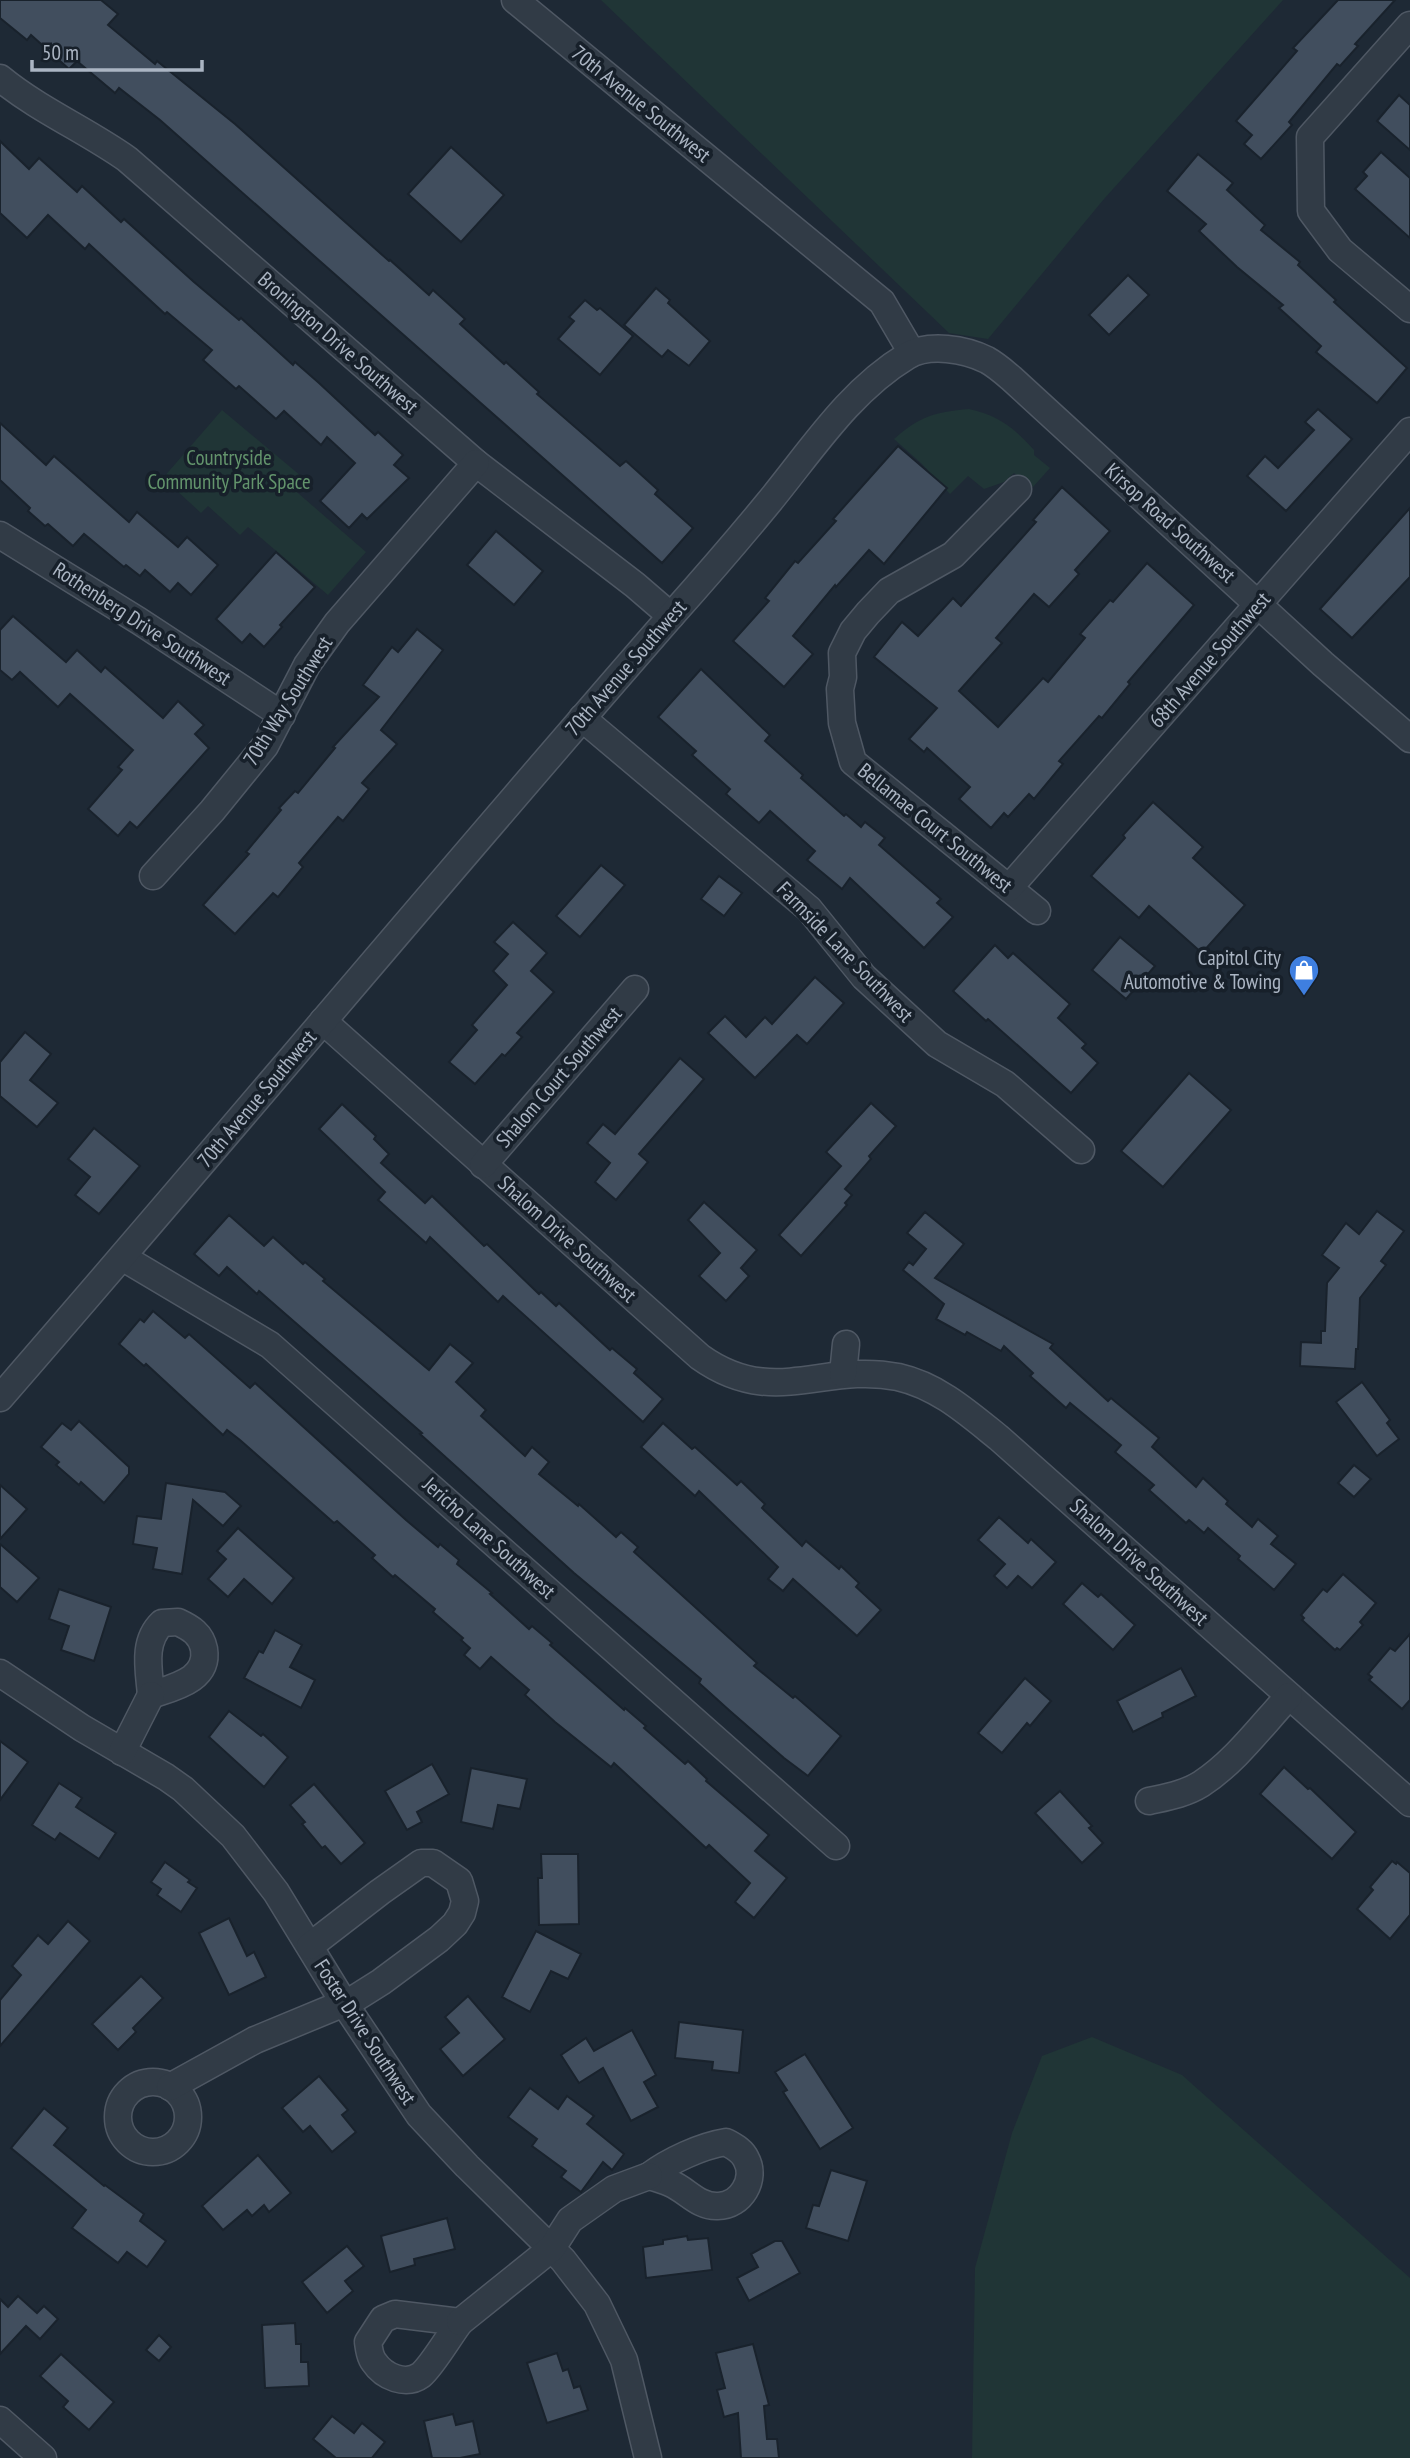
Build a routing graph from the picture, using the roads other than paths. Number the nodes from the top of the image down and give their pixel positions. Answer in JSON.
{"nodes":[{"id":1,"x":514,"y":0,"type":"edge"},
{"id":2,"x":1410,"y":25,"type":"edge"},
{"id":3,"x":0,"y":78,"type":"edge"},
{"id":4,"x":1410,"y":309,"type":"edge"},
{"id":5,"x":912,"y":353,"type":"junction"},
{"id":6,"x":1410,"y":432,"type":"edge"},
{"id":7,"x":476,"y":463,"type":"junction"},
{"id":8,"x":1018,"y":489,"type":"dead end"},
{"id":9,"x":0,"y":535,"type":"edge"},
{"id":10,"x":1259,"y":604,"type":"junction"},
{"id":11,"x":671,"y":616,"type":"junction"},
{"id":12,"x":282,"y":715,"type":"junction"},
{"id":13,"x":582,"y":718,"type":"junction"},
{"id":14,"x":1410,"y":739,"type":"edge"},
{"id":15,"x":153,"y":876,"type":"dead end"},
{"id":16,"x":1009,"y":888,"type":"junction"},
{"id":17,"x":1037,"y":911,"type":"dead end"},
{"id":18,"x":635,"y":989,"type":"dead end"},
{"id":19,"x":323,"y":1021,"type":"junction"},
{"id":20,"x":1081,"y":1150,"type":"dead end"},
{"id":21,"x":483,"y":1165,"type":"junction"},
{"id":22,"x":122,"y":1257,"type":"junction"},
{"id":23,"x":846,"y":1344,"type":"dead end"},
{"id":24,"x":843,"y":1374,"type":"junction"},
{"id":25,"x":0,"y":1398,"type":"edge"},
{"id":26,"x":0,"y":1674,"type":"edge"},
{"id":27,"x":151,"y":1695,"type":"dead end"},
{"id":28,"x":1289,"y":1696,"type":"junction"},
{"id":29,"x":122,"y":1752,"type":"junction"},
{"id":30,"x":1149,"y":1801,"type":"dead end"},
{"id":31,"x":1410,"y":1803,"type":"edge"},
{"id":32,"x":836,"y":1846,"type":"dead end"},
{"id":33,"x":310,"y":1946,"type":"junction"},
{"id":34,"x":344,"y":2003,"type":"junction"},
{"id":35,"x":170,"y":2087,"type":"dead end"},
{"id":36,"x":649,"y":2176,"type":"dead end"},
{"id":37,"x":552,"y":2248,"type":"junction"},
{"id":38,"x":460,"y":2322,"type":"dead end"},
{"id":39,"x":0,"y":2420,"type":"edge"},
{"id":40,"x":14,"y":2449,"type":"edge"},
{"id":41,"x":43,"y":2458,"type":"edge"},
{"id":42,"x":648,"y":2458,"type":"edge"}],
"edges":[{"from":1,"to":5,"type":"street","name":"70th Avenue Southwest"},
{"from":2,"to":4,"type":"street"},
{"from":3,"to":7,"type":"street","name":"Bronington Drive Southwest"},
{"from":5,"to":10,"type":"street","name":"Kirsop Road Southwest"},
{"from":5,"to":11,"type":"street","name":"70th Avenue Southwest"},
{"from":6,"to":10,"type":"street","name":"68th Avenue Southwest"},
{"from":7,"to":11,"type":"street","name":"Bronington Drive Southwest"},
{"from":7,"to":12,"type":"street","name":"70th Way Southwest"},
{"from":8,"to":16,"type":"street","name":"Bellamae Court Southwest"},
{"from":9,"to":12,"type":"street","name":"Rothenberg Drive Southwest"},
{"from":10,"to":14,"type":"street","name":"Kirsop Road Southwest"},
{"from":10,"to":16,"type":"street","name":"68th Avenue Southwest"},
{"from":11,"to":13,"type":"street","name":"70th Avenue Southwest"},
{"from":12,"to":15,"type":"street","name":"70th Way Southwest"},
{"from":13,"to":19,"type":"street","name":"70th Avenue Southwest"},
{"from":13,"to":20,"type":"street","name":"Farmside Lane Southwest"},
{"from":16,"to":17,"type":"street","name":"Bellamae Court Southwest"},
{"from":18,"to":21,"type":"street","name":"Shalom Court Southwest"},
{"from":19,"to":21,"type":"street","name":"Shalom Drive Southwest"},
{"from":19,"to":22,"type":"street","name":"70th Avenue Southwest"},
{"from":21,"to":24,"type":"street","name":"Shalom Drive Southwest"},
{"from":22,"to":25,"type":"street","name":"70th Avenue Southwest"},
{"from":22,"to":32,"type":"street","name":"Jericho Lane Southwest"},
{"from":23,"to":24,"type":"street"},
{"from":24,"to":28,"type":"street","name":"Shalom Drive Southwest"},
{"from":26,"to":29,"type":"street","name":"Foster Drive Southwest"},
{"from":27,"to":29,"type":"street"},
{"from":28,"to":30,"type":"street"},
{"from":28,"to":31,"type":"street","name":"Shalom Drive Southwest"},
{"from":29,"to":33,"type":"street","name":"Foster Drive Southwest"},
{"from":33,"to":34,"type":"street","name":"Foster Drive Southwest"},
{"from":33,"to":34,"type":"street"},
{"from":34,"to":35,"type":"street"},
{"from":34,"to":37,"type":"street","name":"Foster Drive Southwest"},
{"from":36,"to":37,"type":"street"},
{"from":37,"to":38,"type":"street"},
{"from":37,"to":42,"type":"street","name":"Foster Drive Southwest"},
{"from":39,"to":40,"type":"street"},
{"from":40,"to":41,"type":"street"}]}
